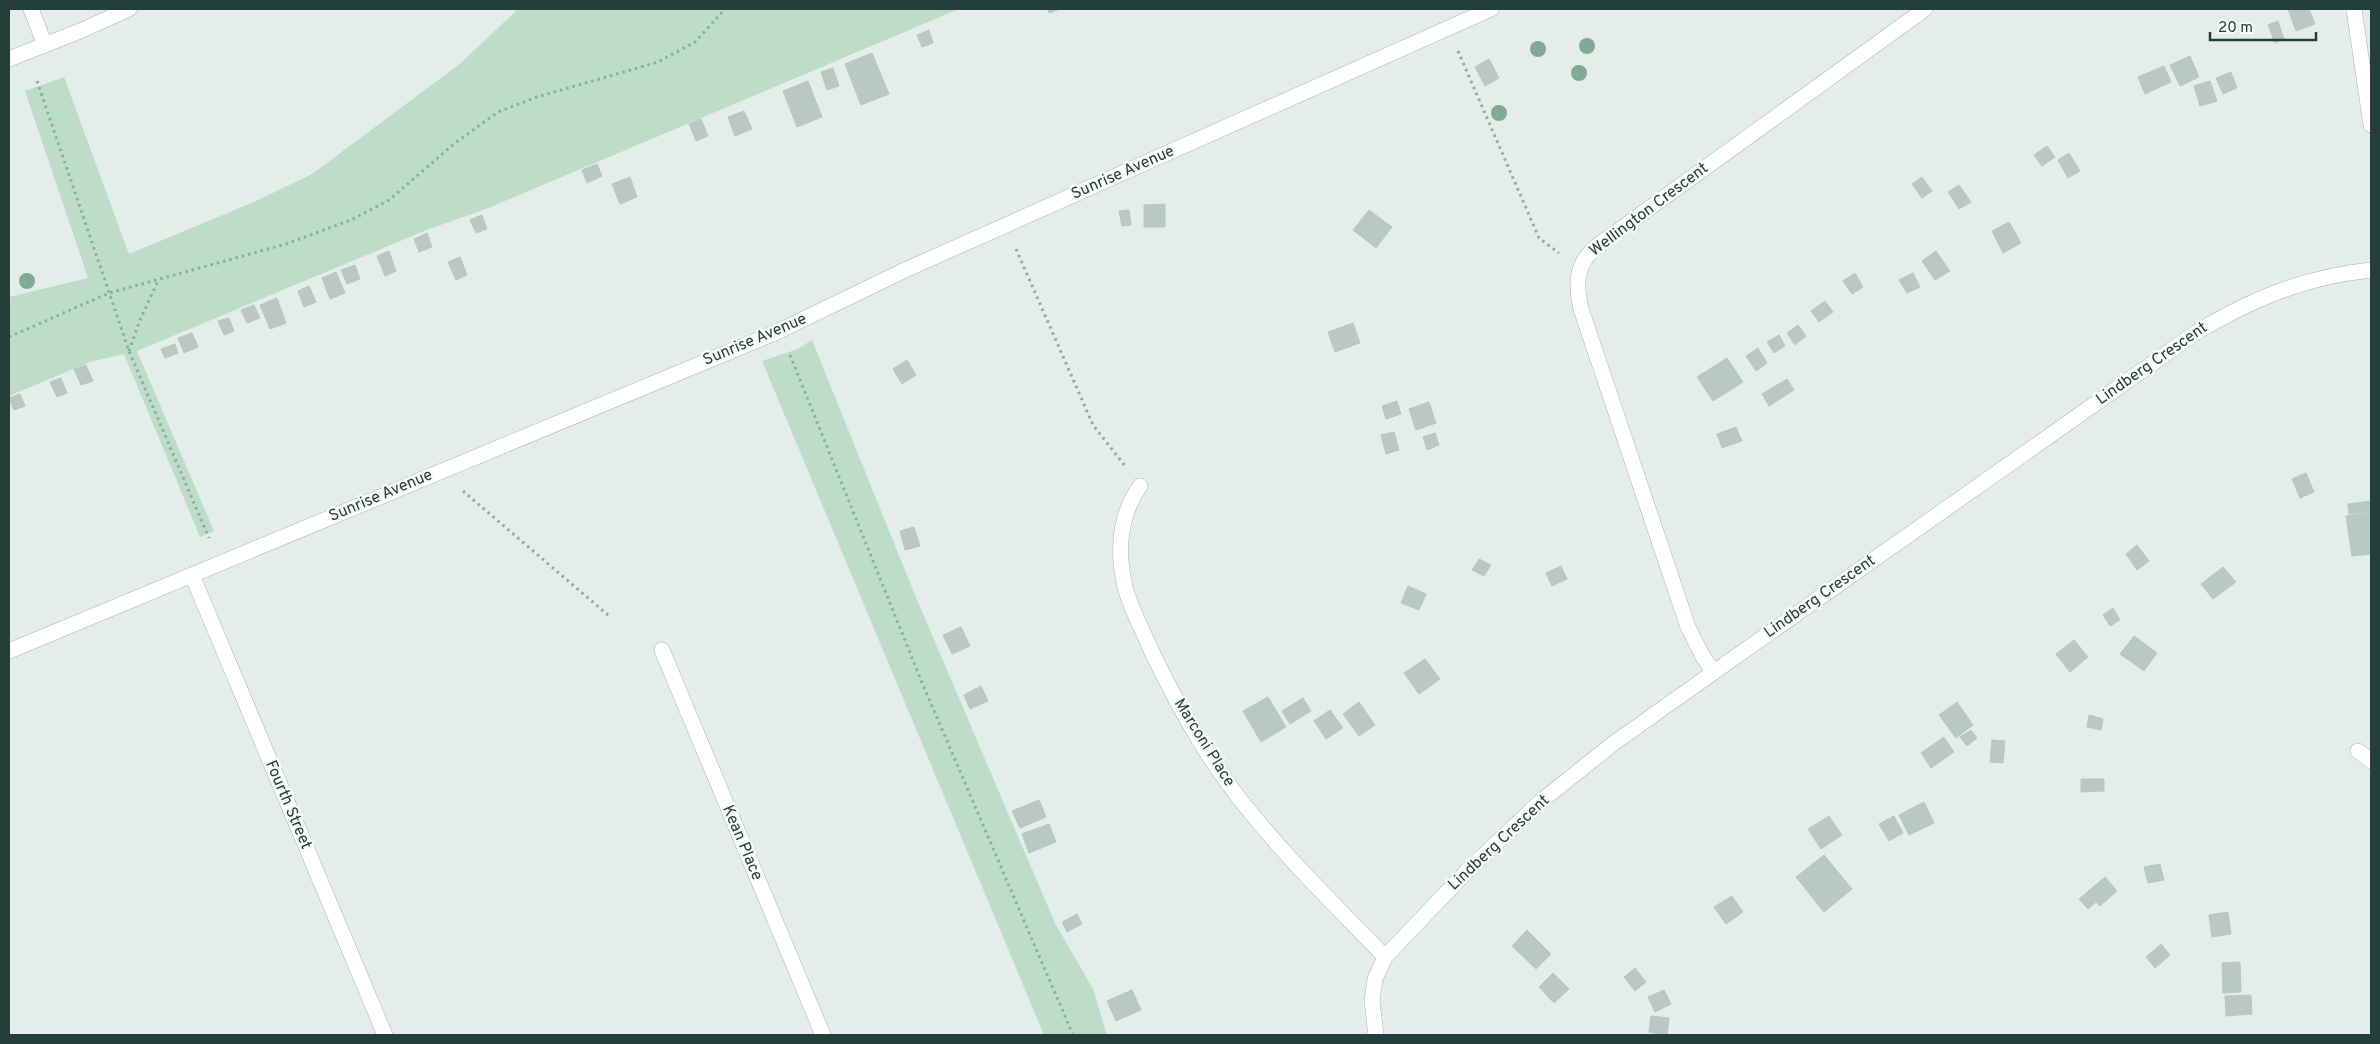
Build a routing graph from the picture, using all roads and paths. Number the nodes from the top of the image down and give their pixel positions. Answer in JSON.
{"nodes":[{"id":1,"x":31,"y":9,"type":"edge"},
{"id":2,"x":129,"y":9,"type":"edge"},
{"id":3,"x":724,"y":9,"type":"edge"},
{"id":4,"x":1491,"y":9,"type":"edge"},
{"id":5,"x":1925,"y":9,"type":"edge"},
{"id":6,"x":2354,"y":9,"type":"edge"},
{"id":7,"x":1448,"y":27,"type":"junction"},
{"id":8,"x":45,"y":46,"type":"junction"},
{"id":9,"x":9,"y":59,"type":"edge"},
{"id":10,"x":37,"y":81,"type":"dead end"},
{"id":11,"x":2371,"y":126,"type":"edge"},
{"id":12,"x":1006,"y":225,"type":"junction"},
{"id":13,"x":1580,"y":265,"type":"junction"},
{"id":14,"x":2371,"y":270,"type":"edge"},
{"id":15,"x":159,"y":280,"type":"junction"},
{"id":16,"x":109,"y":293,"type":"junction"},
{"id":17,"x":777,"y":332,"type":"junction"},
{"id":18,"x":9,"y":336,"type":"edge"},
{"id":19,"x":129,"y":351,"type":"junction"},
{"id":20,"x":447,"y":468,"type":"junction"},
{"id":21,"x":1140,"y":486,"type":"joint"},
{"id":22,"x":209,"y":538,"type":"dead end"},
{"id":23,"x":192,"y":575,"type":"junction"},
{"id":24,"x":608,"y":616,"type":"dead end"},
{"id":25,"x":9,"y":650,"type":"edge"},
{"id":26,"x":662,"y":650,"type":"dead end"},
{"id":27,"x":1714,"y":672,"type":"junction"},
{"id":28,"x":2358,"y":751,"type":"dead end"},
{"id":29,"x":2371,"y":761,"type":"edge"},
{"id":30,"x":1385,"y":957,"type":"junction"},
{"id":31,"x":385,"y":1035,"type":"edge"},
{"id":32,"x":823,"y":1035,"type":"edge"},
{"id":33,"x":1073,"y":1035,"type":"edge"},
{"id":34,"x":1376,"y":1035,"type":"edge"}],
"edges":[{"from":1,"to":8,"type":"street"},
{"from":2,"to":8,"type":"street"},
{"from":3,"to":15,"type":"path"},
{"from":4,"to":7,"type":"street","name":"Sunrise Avenue"},
{"from":5,"to":13,"type":"street","name":"Wellington Crescent"},
{"from":6,"to":11,"type":"street"},
{"from":7,"to":12,"type":"street","name":"Sunrise Avenue"},
{"from":7,"to":13,"type":"path"},
{"from":8,"to":9,"type":"street"},
{"from":10,"to":16,"type":"path"},
{"from":12,"to":17,"type":"street","name":"Sunrise Avenue"},
{"from":12,"to":21,"type":"path"},
{"from":13,"to":27,"type":"street","name":"Wellington Crescent"},
{"from":14,"to":27,"type":"street","name":"Lindberg Crescent"},
{"from":15,"to":16,"type":"path"},
{"from":15,"to":19,"type":"path"},
{"from":16,"to":18,"type":"path"},
{"from":16,"to":19,"type":"path"},
{"from":17,"to":20,"type":"street","name":"Sunrise Avenue"},
{"from":17,"to":33,"type":"path"},
{"from":19,"to":22,"type":"path"},
{"from":20,"to":23,"type":"street","name":"Sunrise Avenue"},
{"from":20,"to":24,"type":"path"},
{"from":21,"to":30,"type":"street","name":"Marconi Place"},
{"from":23,"to":25,"type":"street","name":"Sunrise Avenue"},
{"from":23,"to":31,"type":"street","name":"Fourth Street"},
{"from":26,"to":32,"type":"street","name":"Kean Place"},
{"from":27,"to":30,"type":"street","name":"Lindberg Crescent"},
{"from":28,"to":29,"type":"street"},
{"from":30,"to":34,"type":"street","name":"Lindberg Crescent"}]}
